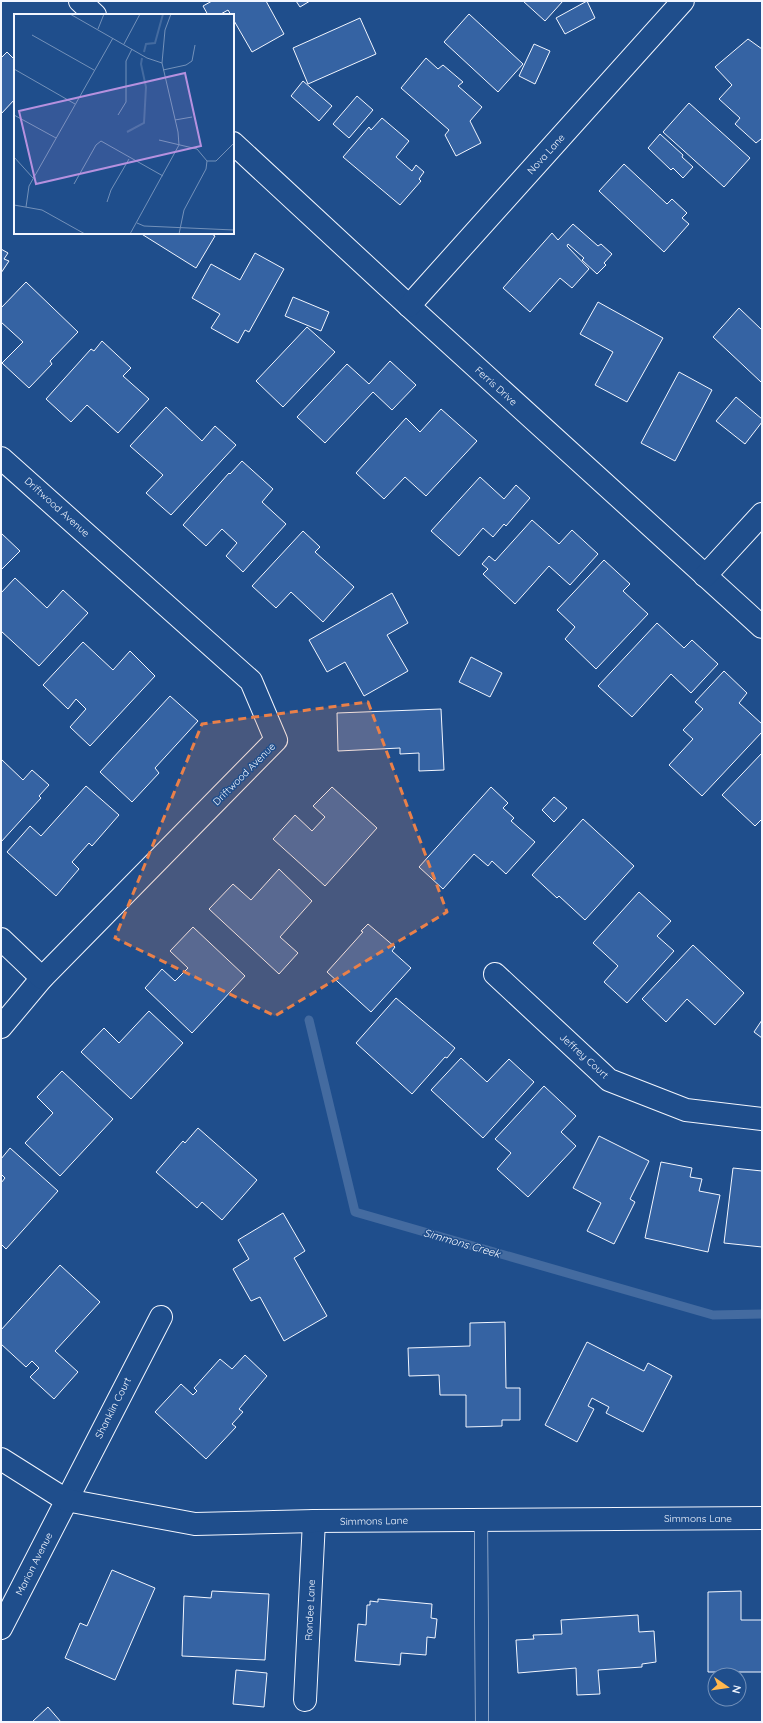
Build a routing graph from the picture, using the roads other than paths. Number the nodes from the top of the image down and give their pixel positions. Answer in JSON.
{"nodes":[{"id":1,"x":80,"y":1,"type":"edge"},
{"id":2,"x":683,"y":1,"type":"edge"},
{"id":3,"x":94,"y":14,"type":"edge"},
{"id":4,"x":234,"y":144,"type":"edge"},
{"id":5,"x":409,"y":306,"type":"junction"},
{"id":6,"x":1,"y":458,"type":"edge"},
{"id":7,"x":762,"y":514,"type":"edge"},
{"id":8,"x":705,"y":576,"type":"junction"},
{"id":9,"x":762,"y":627,"type":"edge"},
{"id":10,"x":1,"y":939,"type":"edge"},
{"id":11,"x":495,"y":974,"type":"dead end"},
{"id":12,"x":42,"y":978,"type":"junction"},
{"id":13,"x":1,"y":1027,"type":"edge"},
{"id":14,"x":762,"y":1119,"type":"edge"},
{"id":15,"x":161,"y":1317,"type":"dead end"},
{"id":16,"x":1,"y":1459,"type":"edge"},
{"id":17,"x":66,"y":1500,"type":"junction"},
{"id":18,"x":762,"y":1518,"type":"edge"},
{"id":19,"x":482,"y":1520,"type":"junction"},
{"id":20,"x":314,"y":1521,"type":"junction"},
{"id":21,"x":1,"y":1628,"type":"edge"},
{"id":22,"x":305,"y":1700,"type":"dead end"},
{"id":23,"x":482,"y":1722,"type":"edge"}],
"edges":[{"from":1,"to":3,"type":"street"},
{"from":2,"to":5,"type":"street","name":"Nova Lane"},
{"from":4,"to":5,"type":"street","name":"Ferris Drive"},
{"from":5,"to":8,"type":"street","name":"Ferris Drive"},
{"from":6,"to":12,"type":"street","name":"Driftwood Avenue"},
{"from":7,"to":8,"type":"street"},
{"from":8,"to":9,"type":"street","name":"Ferris Drive"},
{"from":10,"to":12,"type":"street"},
{"from":11,"to":14,"type":"street","name":"Jeffrey Court"},
{"from":12,"to":13,"type":"street","name":"Driftwood Avenue"},
{"from":15,"to":17,"type":"street","name":"Shanklin Court"},
{"from":16,"to":17,"type":"street","name":"Simmons Lane"},
{"from":17,"to":20,"type":"street","name":"Simmons Lane"},
{"from":17,"to":21,"type":"street","name":"Marion Avenue"},
{"from":18,"to":19,"type":"street","name":"Simmons Lane"},
{"from":19,"to":20,"type":"street","name":"Simmons Lane"},
{"from":19,"to":23,"type":"lane"},
{"from":20,"to":22,"type":"street","name":"Rondee Lane"}]}
